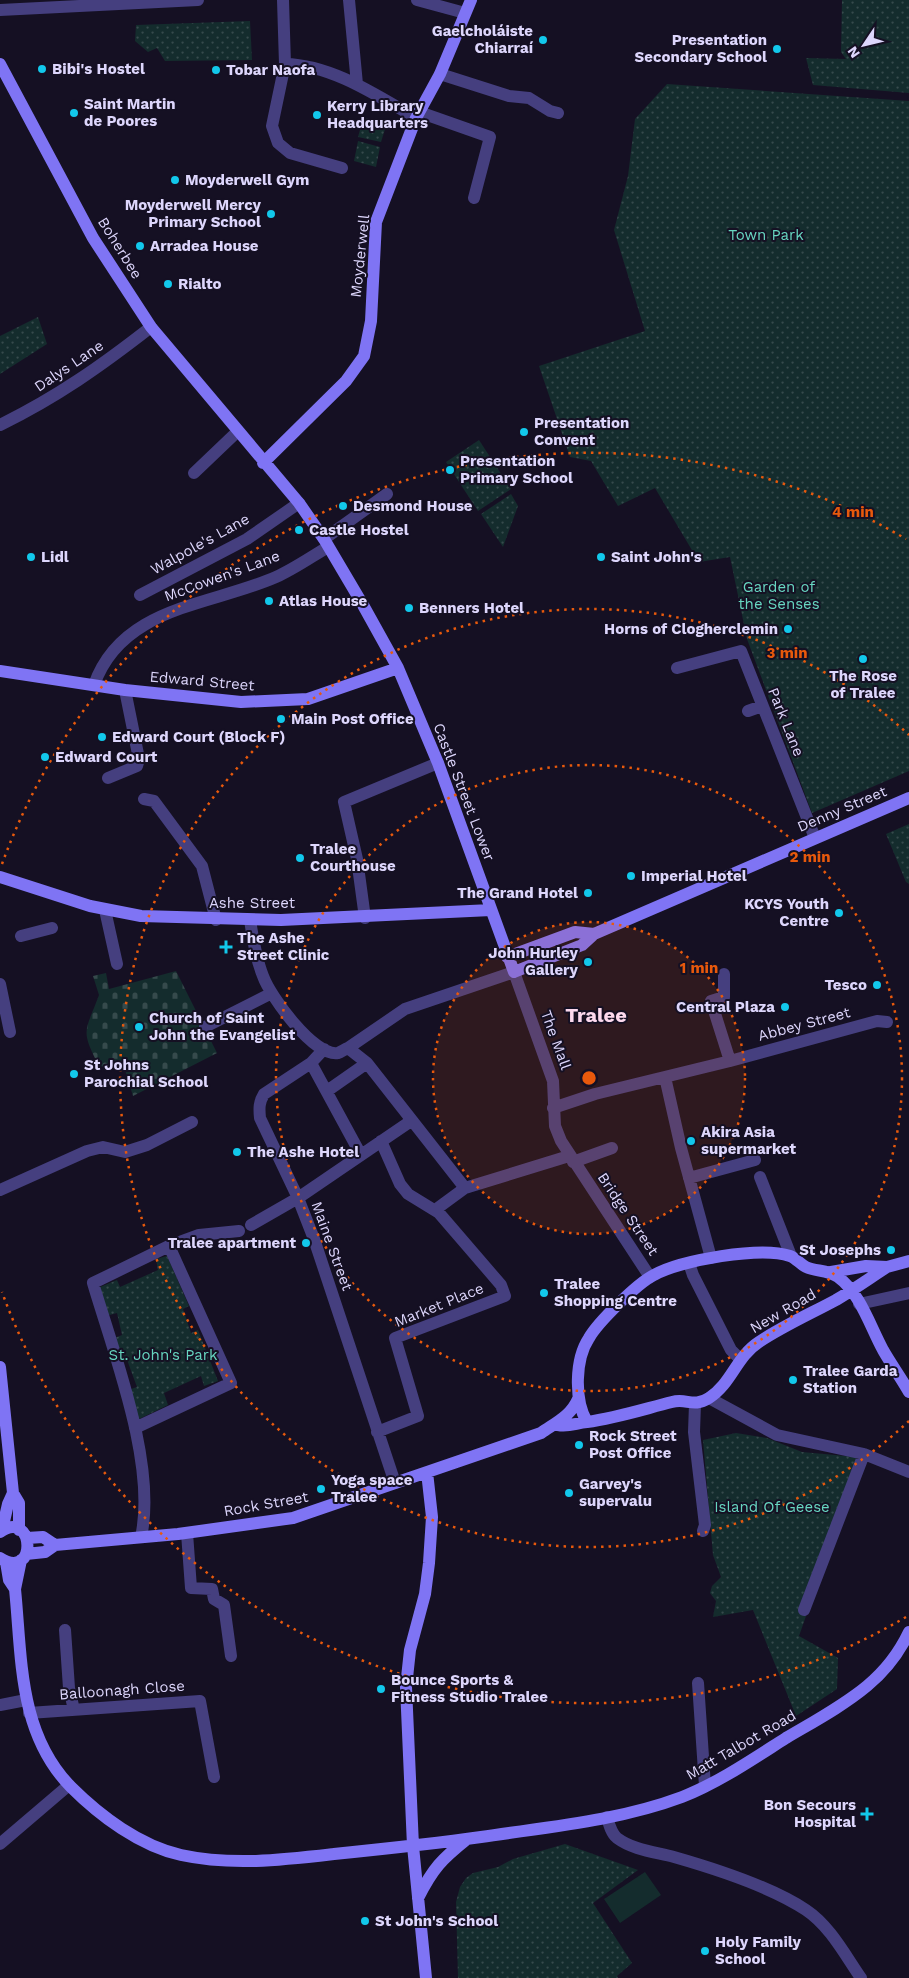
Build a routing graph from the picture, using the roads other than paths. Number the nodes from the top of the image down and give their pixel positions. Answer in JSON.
{"nodes":[{"id":1,"x":198,"y":0,"type":"edge"},
{"id":2,"x":283,"y":0,"type":"edge"},
{"id":3,"x":349,"y":0,"type":"edge"},
{"id":4,"x":417,"y":0,"type":"edge"},
{"id":5,"x":471,"y":0,"type":"edge"},
{"id":6,"x":111,"y":2,"type":"edge"},
{"id":7,"x":0,"y":10,"type":"edge"},
{"id":8,"x":465,"y":13,"type":"junction"},
{"id":9,"x":0,"y":64,"type":"edge"},
{"id":10,"x":285,"y":64,"type":"junction"},
{"id":11,"x":440,"y":74,"type":"junction"},
{"id":12,"x":4,"y":83,"type":"edge"},
{"id":13,"x":357,"y":84,"type":"junction"},
{"id":14,"x":558,"y":113,"type":"dead end"},
{"id":15,"x":417,"y":115,"type":"junction"},
{"id":16,"x":342,"y":168,"type":"dead end"},
{"id":17,"x":474,"y":198,"type":"dead end"},
{"id":18,"x":151,"y":327,"type":"junction"},
{"id":19,"x":0,"y":425,"type":"edge"},
{"id":20,"x":238,"y":431,"type":"junction"},
{"id":21,"x":263,"y":464,"type":"junction"},
{"id":22,"x":194,"y":473,"type":"dead end"},
{"id":23,"x":387,"y":494,"type":"dead end"},
{"id":24,"x":299,"y":503,"type":"junction"},
{"id":25,"x":326,"y":543,"type":"junction"},
{"id":26,"x":140,"y":595,"type":"dead end"},
{"id":27,"x":398,"y":668,"type":"junction"},
{"id":28,"x":677,"y":668,"type":"dead end"},
{"id":29,"x":0,"y":671,"type":"edge"},
{"id":30,"x":94,"y":685,"type":"junction"},
{"id":31,"x":126,"y":690,"type":"junction"},
{"id":32,"x":762,"y":706,"type":"junction"},
{"id":33,"x":748,"y":712,"type":"dead end"},
{"id":34,"x":438,"y":763,"type":"junction"},
{"id":35,"x":108,"y":778,"type":"dead end"},
{"id":36,"x":909,"y":798,"type":"edge"},
{"id":37,"x":144,"y":799,"type":"dead end"},
{"id":38,"x":815,"y":838,"type":"junction"},
{"id":39,"x":0,"y":878,"type":"edge"},
{"id":40,"x":0,"y":882,"type":"edge"},
{"id":41,"x":17,"y":883,"type":"junction"},
{"id":42,"x":105,"y":910,"type":"junction"},
{"id":43,"x":491,"y":910,"type":"junction"},
{"id":44,"x":365,"y":918,"type":"junction"},
{"id":45,"x":216,"y":920,"type":"junction"},
{"id":46,"x":250,"y":920,"type":"junction"},
{"id":47,"x":52,"y":928,"type":"dead end"},
{"id":48,"x":594,"y":934,"type":"junction"},
{"id":49,"x":21,"y":936,"type":"dead end"},
{"id":50,"x":507,"y":957,"type":"junction"},
{"id":51,"x":117,"y":964,"type":"dead end"},
{"id":52,"x":514,"y":972,"type":"junction"},
{"id":53,"x":724,"y":974,"type":"dead end"},
{"id":54,"x":0,"y":984,"type":"edge"},
{"id":55,"x":270,"y":994,"type":"junction"},
{"id":56,"x":888,"y":1022,"type":"dead end"},
{"id":57,"x":205,"y":1027,"type":"dead end"},
{"id":58,"x":10,"y":1032,"type":"dead end"},
{"id":59,"x":348,"y":1048,"type":"junction"},
{"id":60,"x":324,"y":1049,"type":"junction"},
{"id":61,"x":730,"y":1061,"type":"junction"},
{"id":62,"x":310,"y":1063,"type":"junction"},
{"id":63,"x":367,"y":1063,"type":"junction"},
{"id":64,"x":665,"y":1077,"type":"junction"},
{"id":65,"x":327,"y":1091,"type":"junction"},
{"id":66,"x":554,"y":1108,"type":"junction"},
{"id":67,"x":411,"y":1121,"type":"junction"},
{"id":68,"x":192,"y":1122,"type":"dead end"},
{"id":69,"x":380,"y":1141,"type":"junction"},
{"id":70,"x":612,"y":1148,"type":"dead end"},
{"id":71,"x":361,"y":1155,"type":"junction"},
{"id":72,"x":571,"y":1159,"type":"junction"},
{"id":73,"x":755,"y":1160,"type":"dead end"},
{"id":74,"x":760,"y":1177,"type":"dead end"},
{"id":75,"x":689,"y":1178,"type":"junction"},
{"id":76,"x":463,"y":1186,"type":"junction"},
{"id":77,"x":0,"y":1190,"type":"edge"},
{"id":78,"x":298,"y":1198,"type":"junction"},
{"id":79,"x":435,"y":1210,"type":"junction"},
{"id":80,"x":168,"y":1246,"type":"junction"},
{"id":81,"x":791,"y":1256,"type":"junction"},
{"id":82,"x":712,"y":1258,"type":"junction"},
{"id":83,"x":897,"y":1264,"type":"edge"},
{"id":84,"x":691,"y":1269,"type":"junction"},
{"id":85,"x":831,"y":1272,"type":"junction"},
{"id":86,"x":650,"y":1277,"type":"junction"},
{"id":87,"x":850,"y":1291,"type":"junction"},
{"id":88,"x":909,"y":1293,"type":"edge"},
{"id":89,"x":859,"y":1304,"type":"junction"},
{"id":90,"x":740,"y":1359,"type":"junction"},
{"id":91,"x":0,"y":1367,"type":"edge"},
{"id":92,"x":908,"y":1389,"type":"edge"},
{"id":93,"x":709,"y":1398,"type":"junction"},
{"id":94,"x":578,"y":1399,"type":"junction"},
{"id":95,"x":694,"y":1404,"type":"junction"},
{"id":96,"x":587,"y":1422,"type":"junction"},
{"id":97,"x":558,"y":1424,"type":"junction"},
{"id":98,"x":136,"y":1428,"type":"junction"},
{"id":99,"x":378,"y":1432,"type":"junction"},
{"id":100,"x":864,"y":1454,"type":"junction"},
{"id":101,"x":427,"y":1472,"type":"junction"},
{"id":102,"x":909,"y":1472,"type":"edge"},
{"id":103,"x":395,"y":1484,"type":"junction"},
{"id":104,"x":13,"y":1493,"type":"junction"},
{"id":105,"x":704,"y":1528,"type":"dead end"},
{"id":106,"x":1,"y":1531,"type":"edge"},
{"id":107,"x":187,"y":1533,"type":"junction"},
{"id":108,"x":23,"y":1534,"type":"junction"},
{"id":109,"x":141,"y":1537,"type":"junction"},
{"id":110,"x":55,"y":1545,"type":"junction"},
{"id":111,"x":24,"y":1557,"type":"junction"},
{"id":112,"x":3,"y":1560,"type":"edge"},
{"id":113,"x":15,"y":1588,"type":"junction"},
{"id":114,"x":804,"y":1610,"type":"dead end"},
{"id":115,"x":65,"y":1630,"type":"dead end"},
{"id":116,"x":909,"y":1632,"type":"edge"},
{"id":117,"x":231,"y":1656,"type":"dead end"},
{"id":118,"x":698,"y":1683,"type":"dead end"},
{"id":119,"x":26,"y":1700,"type":"junction"},
{"id":120,"x":0,"y":1705,"type":"edge"},
{"id":121,"x":74,"y":1710,"type":"junction"},
{"id":122,"x":29,"y":1713,"type":"junction"},
{"id":123,"x":214,"y":1777,"type":"dead end"},
{"id":124,"x":69,"y":1785,"type":"junction"},
{"id":125,"x":705,"y":1786,"type":"junction"},
{"id":126,"x":607,"y":1817,"type":"junction"},
{"id":127,"x":467,"y":1839,"type":"junction"},
{"id":128,"x":0,"y":1844,"type":"edge"},
{"id":129,"x":413,"y":1846,"type":"junction"},
{"id":130,"x":418,"y":1898,"type":"junction"},
{"id":131,"x":426,"y":1978,"type":"edge"},
{"id":132,"x":862,"y":1978,"type":"edge"}],
"edges":[{"from":1,"to":6,"type":"street"},
{"from":2,"to":10,"type":"street"},
{"from":3,"to":13,"type":"street"},
{"from":4,"to":8,"type":"street"},
{"from":5,"to":8,"type":"main road","name":"Moyderwell"},
{"from":6,"to":7,"type":"street"},
{"from":8,"to":11,"type":"main road","name":"Moyderwell"},
{"from":9,"to":12,"type":"main road","name":"Boherbee"},
{"from":10,"to":13,"type":"street"},
{"from":10,"to":16,"type":"street"},
{"from":11,"to":14,"type":"street"},
{"from":11,"to":15,"type":"main road","name":"Moyderwell"},
{"from":12,"to":18,"type":"main road","name":"Boherbee"},
{"from":13,"to":15,"type":"street"},
{"from":15,"to":17,"type":"street"},
{"from":15,"to":21,"type":"main road","name":"Moyderwell"},
{"from":18,"to":19,"type":"street","name":"Dalys Lane"},
{"from":18,"to":20,"type":"main road","name":"Boherbee"},
{"from":20,"to":21,"type":"main road","name":"Boherbee"},
{"from":20,"to":22,"type":"street"},
{"from":21,"to":24,"type":"main road","name":"Boherbee"},
{"from":23,"to":25,"type":"street","name":"McCowen's Lane"},
{"from":24,"to":25,"type":"main road","name":"Boherbee"},
{"from":24,"to":26,"type":"street","name":"Walpole's Lane"},
{"from":25,"to":27,"type":"main road","name":"Castle Street Lower"},
{"from":25,"to":30,"type":"street","name":"McCowen's Lane"},
{"from":27,"to":31,"type":"main road","name":"Edward Street"},
{"from":27,"to":34,"type":"main road","name":"Castle Street Lower"},
{"from":28,"to":32,"type":"street","name":"Park Lane"},
{"from":29,"to":30,"type":"main road","name":"Edward Street"},
{"from":30,"to":31,"type":"main road","name":"Edward Street"},
{"from":31,"to":35,"type":"street"},
{"from":32,"to":33,"type":"street"},
{"from":32,"to":38,"type":"street","name":"Park Lane"},
{"from":34,"to":43,"type":"main road","name":"Castle Street Lower"},
{"from":34,"to":44,"type":"street"},
{"from":36,"to":38,"type":"main road","name":"Denny Street"},
{"from":37,"to":45,"type":"street"},
{"from":38,"to":48,"type":"main road","name":"Denny Street"},
{"from":39,"to":41,"type":"main road","name":"Ashe Street"},
{"from":40,"to":41,"type":"main road","name":"Ashe Street"},
{"from":41,"to":42,"type":"main road","name":"Ashe Street"},
{"from":42,"to":45,"type":"main road","name":"Ashe Street"},
{"from":42,"to":51,"type":"street"},
{"from":43,"to":44,"type":"main road","name":"Ashe Street"},
{"from":43,"to":50,"type":"main road","name":"Castle Street Lower"},
{"from":44,"to":46,"type":"main road","name":"Ashe Street"},
{"from":45,"to":46,"type":"main road","name":"Ashe Street"},
{"from":46,"to":55,"type":"street"},
{"from":47,"to":49,"type":"street"},
{"from":48,"to":50,"type":"main road","name":"Denny Street"},
{"from":48,"to":52,"type":"main road","name":"Denny Street"},
{"from":50,"to":52,"type":"main road","name":"The Mall"},
{"from":52,"to":59,"type":"street"},
{"from":52,"to":66,"type":"street","name":"The Mall"},
{"from":53,"to":61,"type":"street"},
{"from":54,"to":58,"type":"street"},
{"from":55,"to":57,"type":"street"},
{"from":55,"to":60,"type":"street"},
{"from":56,"to":61,"type":"street","name":"Abbey Street"},
{"from":59,"to":60,"type":"street"},
{"from":59,"to":63,"type":"street"},
{"from":60,"to":62,"type":"street","name":"Maine Street"},
{"from":61,"to":64,"type":"street","name":"Abbey Street"},
{"from":62,"to":65,"type":"street"},
{"from":62,"to":78,"type":"street","name":"Maine Street"},
{"from":63,"to":65,"type":"street"},
{"from":63,"to":67,"type":"street"},
{"from":64,"to":66,"type":"street","name":"Abbey Street"},
{"from":64,"to":75,"type":"street"},
{"from":65,"to":71,"type":"street"},
{"from":66,"to":72,"type":"street","name":"The Mall"},
{"from":67,"to":69,"type":"street"},
{"from":67,"to":76,"type":"street"},
{"from":68,"to":77,"type":"street"},
{"from":69,"to":71,"type":"street"},
{"from":69,"to":79,"type":"street","name":"Market Place"},
{"from":70,"to":72,"type":"street"},
{"from":71,"to":78,"type":"street"},
{"from":72,"to":76,"type":"street"},
{"from":72,"to":86,"type":"street","name":"Bridge Street"},
{"from":73,"to":75,"type":"street"},
{"from":74,"to":81,"type":"street"},
{"from":75,"to":82,"type":"street"},
{"from":76,"to":79,"type":"street"},
{"from":78,"to":80,"type":"street"},
{"from":78,"to":99,"type":"street","name":"Maine Street"},
{"from":79,"to":99,"type":"street","name":"Market Place"},
{"from":80,"to":98,"type":"street"},
{"from":80,"to":98,"type":"street"},
{"from":81,"to":82,"type":"main road","name":"Bridge Street"},
{"from":81,"to":85,"type":"main road","name":"Bridge Street"},
{"from":82,"to":84,"type":"main road","name":"Bridge Street"},
{"from":83,"to":85,"type":"main road","name":"Bridge Street"},
{"from":83,"to":87,"type":"main road","name":"New Road"},
{"from":84,"to":86,"type":"main road","name":"Bridge Street"},
{"from":84,"to":90,"type":"street"},
{"from":85,"to":87,"type":"main road"},
{"from":86,"to":94,"type":"main road"},
{"from":87,"to":89,"type":"main road"},
{"from":87,"to":90,"type":"main road","name":"New Road"},
{"from":88,"to":89,"type":"street"},
{"from":89,"to":92,"type":"main road"},
{"from":90,"to":93,"type":"main road","name":"New Road"},
{"from":91,"to":104,"type":"main road"},
{"from":93,"to":95,"type":"main road","name":"New Road"},
{"from":93,"to":100,"type":"street"},
{"from":94,"to":96,"type":"main road"},
{"from":94,"to":97,"type":"main road","name":"Rock Street"},
{"from":95,"to":96,"type":"main road","name":"Rock Street"},
{"from":95,"to":105,"type":"street"},
{"from":96,"to":97,"type":"main road","name":"Rock Street"},
{"from":97,"to":101,"type":"main road","name":"Rock Street"},
{"from":98,"to":109,"type":"street"},
{"from":99,"to":103,"type":"street","name":"Maine Street"},
{"from":100,"to":102,"type":"street"},
{"from":100,"to":114,"type":"street"},
{"from":101,"to":103,"type":"main road","name":"Rock Street"},
{"from":101,"to":129,"type":"main road"},
{"from":103,"to":107,"type":"main road","name":"Rock Street"},
{"from":104,"to":106,"type":"main road"},
{"from":104,"to":108,"type":"main road"},
{"from":106,"to":108,"type":"main road","name":"Rock Street"},
{"from":107,"to":109,"type":"main road","name":"Rock Street"},
{"from":107,"to":117,"type":"street"},
{"from":108,"to":110,"type":"main road","name":"Rock Street"},
{"from":108,"to":111,"type":"main road"},
{"from":109,"to":110,"type":"main road","name":"Rock Street"},
{"from":110,"to":111,"type":"main road","name":"Rock Street"},
{"from":111,"to":112,"type":"main road","name":"Rock Street"},
{"from":111,"to":113,"type":"main road"},
{"from":112,"to":113,"type":"main road"},
{"from":113,"to":119,"type":"main road","name":"Matt Talbot Road"},
{"from":115,"to":121,"type":"street"},
{"from":116,"to":125,"type":"main road","name":"Matt Talbot Road"},
{"from":118,"to":125,"type":"street"},
{"from":119,"to":120,"type":"street"},
{"from":119,"to":122,"type":"main road","name":"Matt Talbot Road"},
{"from":121,"to":122,"type":"street","name":"Balloonagh Close"},
{"from":121,"to":123,"type":"street","name":"Balloonagh Close"},
{"from":122,"to":124,"type":"main road","name":"Matt Talbot Road"},
{"from":124,"to":128,"type":"street"},
{"from":124,"to":129,"type":"main road","name":"Matt Talbot Road"},
{"from":125,"to":126,"type":"main road","name":"Matt Talbot Road"},
{"from":126,"to":127,"type":"main road","name":"Matt Talbot Road"},
{"from":126,"to":132,"type":"street"},
{"from":127,"to":129,"type":"main road","name":"Matt Talbot Road"},
{"from":127,"to":130,"type":"main road"},
{"from":129,"to":130,"type":"main road"},
{"from":130,"to":131,"type":"main road"}]}
